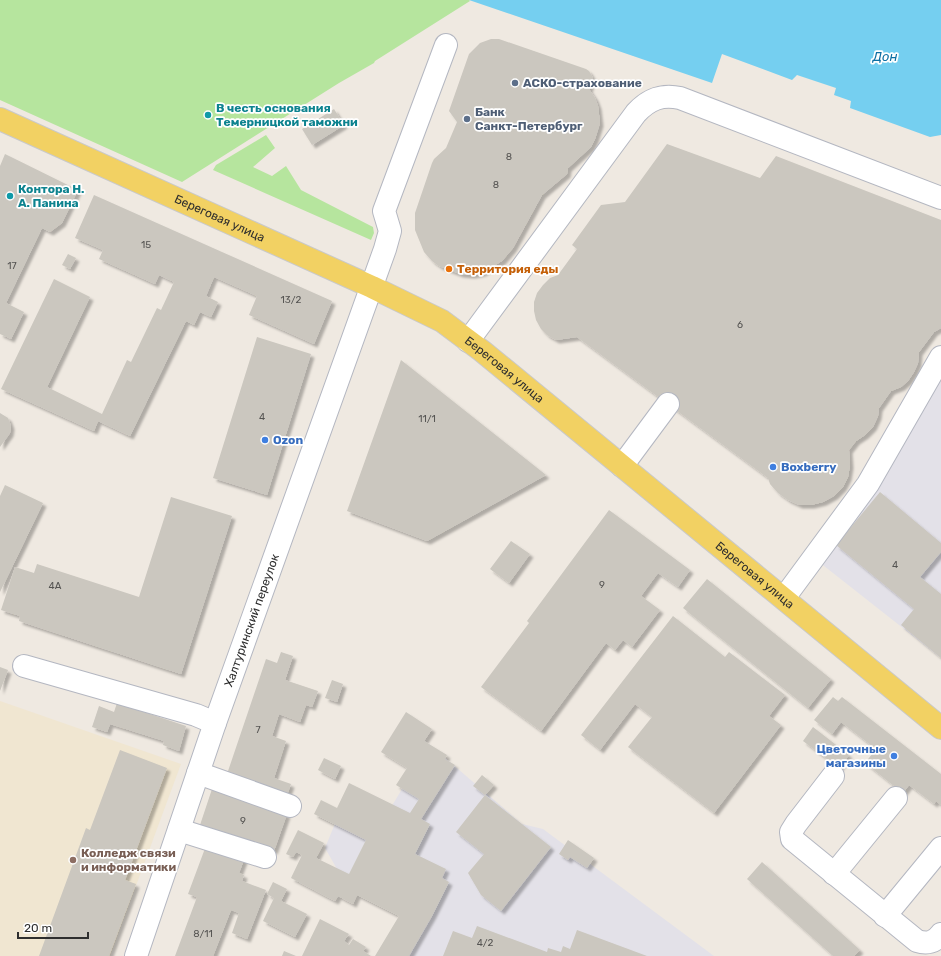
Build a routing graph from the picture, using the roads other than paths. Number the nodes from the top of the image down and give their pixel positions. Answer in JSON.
{"nodes":[{"id":1,"x":446,"y":45,"type":"dead end"},
{"id":2,"x":1,"y":121,"type":"edge"},
{"id":3,"x":941,"y":198,"type":"edge"},
{"id":4,"x":372,"y":287,"type":"junction"},
{"id":5,"x":468,"y":340,"type":"junction"},
{"id":6,"x":941,"y":357,"type":"edge"},
{"id":7,"x":668,"y":404,"type":"dead end"},
{"id":8,"x":622,"y":466,"type":"junction"},
{"id":9,"x":784,"y":598,"type":"junction"},
{"id":10,"x":24,"y":666,"type":"dead end"},
{"id":11,"x":215,"y":723,"type":"junction"},
{"id":12,"x":941,"y":728,"type":"edge"},
{"id":13,"x":198,"y":773,"type":"junction"},
{"id":14,"x":833,"y":776,"type":"dead end"},
{"id":15,"x":896,"y":798,"type":"dead end"},
{"id":16,"x":290,"y":806,"type":"dead end"},
{"id":17,"x":179,"y":830,"type":"junction"},
{"id":18,"x":941,"y":848,"type":"edge"},
{"id":19,"x":265,"y":857,"type":"dead end"},
{"id":20,"x":834,"y":874,"type":"junction"},
{"id":21,"x":885,"y":916,"type":"junction"},
{"id":22,"x":941,"y":934,"type":"edge"},
{"id":23,"x":136,"y":956,"type":"edge"}],
"edges":[{"from":1,"to":4,"type":"street","name":"Халтуринский переулок"},
{"from":2,"to":4,"type":"main road","name":"Береговая улица"},
{"from":3,"to":5,"type":"street"},
{"from":4,"to":5,"type":"main road","name":"Береговая улица"},
{"from":4,"to":11,"type":"street","name":"Халтуринский переулок"},
{"from":5,"to":8,"type":"main road","name":"Береговая улица"},
{"from":6,"to":9,"type":"street"},
{"from":7,"to":8,"type":"street"},
{"from":8,"to":9,"type":"main road","name":"Береговая улица"},
{"from":9,"to":12,"type":"main road","name":"Береговая улица"},
{"from":10,"to":11,"type":"street"},
{"from":11,"to":13,"type":"street","name":"Халтуринский переулок"},
{"from":13,"to":16,"type":"street"},
{"from":13,"to":17,"type":"street","name":"Халтуринский переулок"},
{"from":14,"to":20,"type":"street"},
{"from":15,"to":20,"type":"street"},
{"from":17,"to":19,"type":"street"},
{"from":17,"to":23,"type":"street","name":"Халтуринский переулок"},
{"from":18,"to":21,"type":"street"},
{"from":20,"to":21,"type":"street"},
{"from":21,"to":22,"type":"street"}]}
